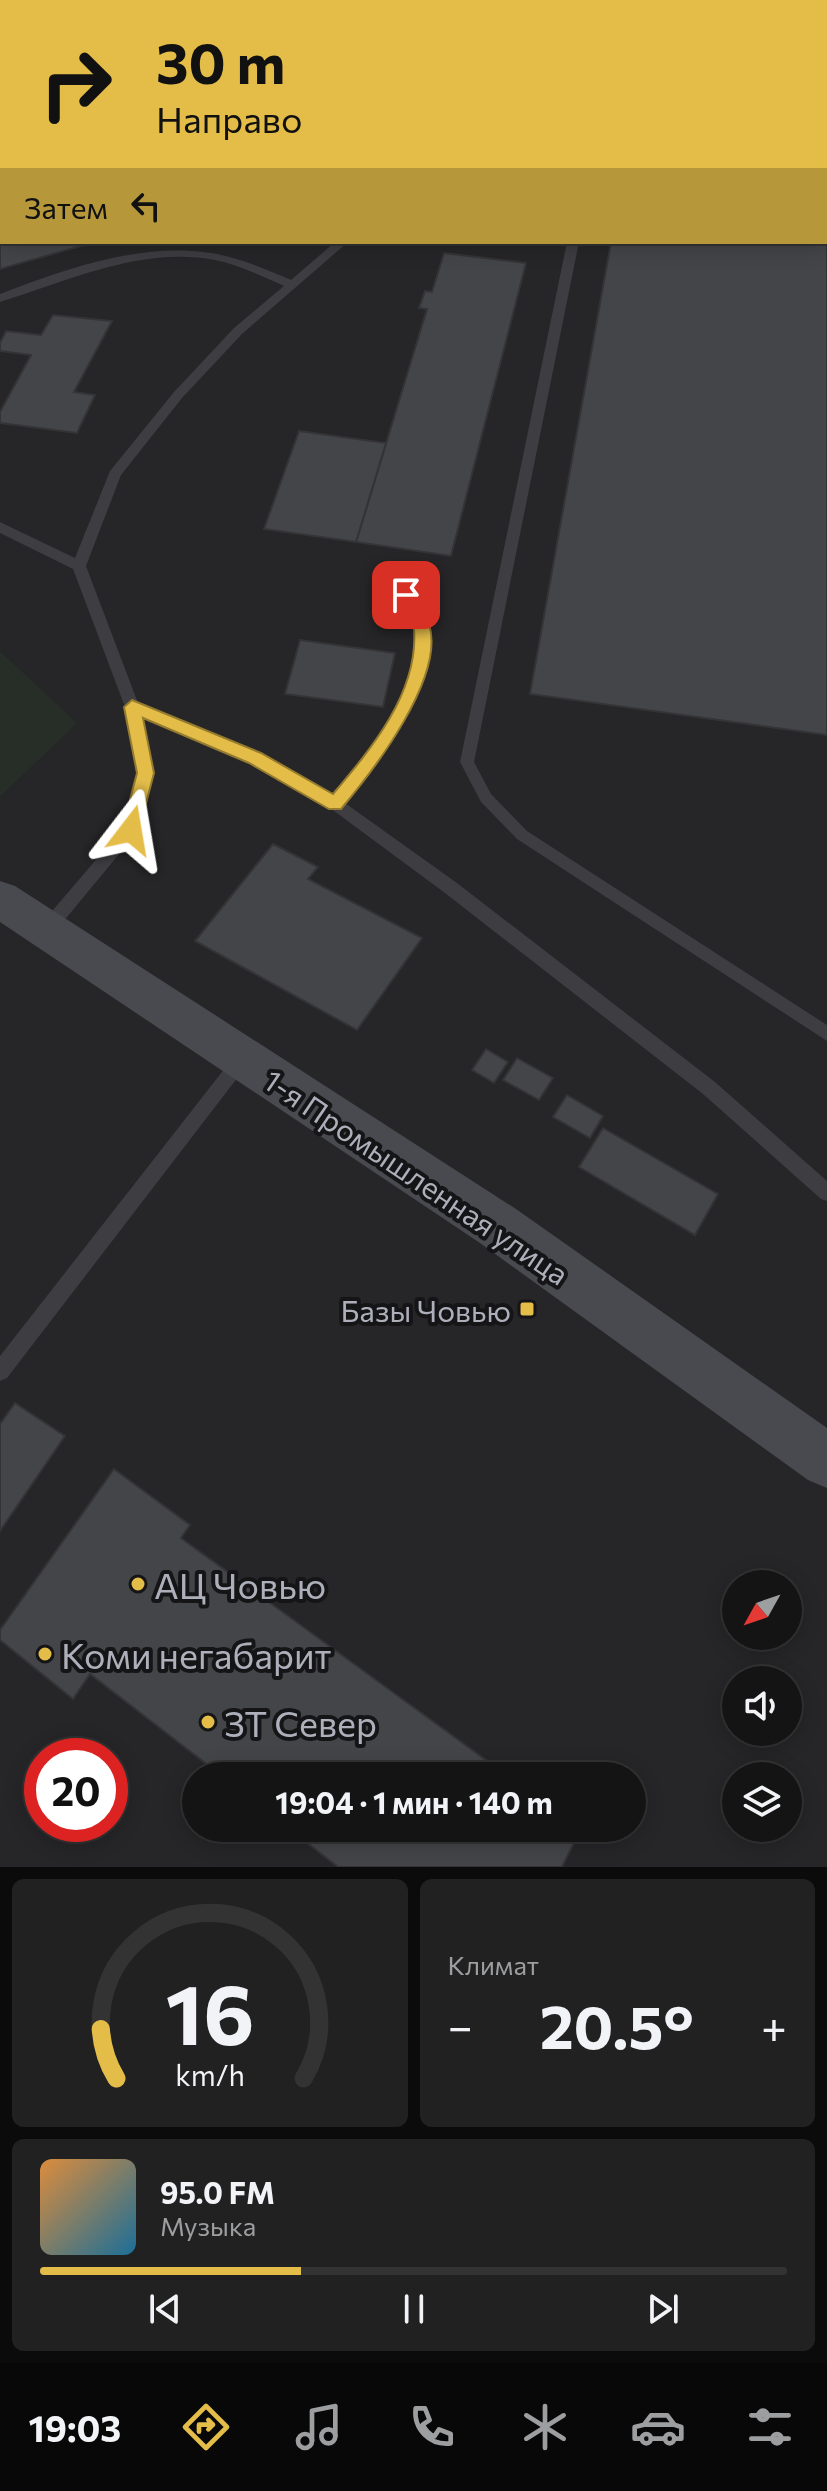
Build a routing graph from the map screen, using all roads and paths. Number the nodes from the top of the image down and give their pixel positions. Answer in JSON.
{"nodes":[{"id":1,"x":340,"y":244,"type":"edge"},
{"id":2,"x":573,"y":244,"type":"edge"},
{"id":3,"x":290,"y":284,"type":"junction"},
{"id":4,"x":0,"y":298,"type":"edge"},
{"id":5,"x":0,"y":527,"type":"edge"},
{"id":6,"x":79,"y":566,"type":"junction"},
{"id":7,"x":384,"y":575,"type":"dead end"},
{"id":8,"x":132,"y":707,"type":"junction"},
{"id":9,"x":335,"y":804,"type":"junction"},
{"id":10,"x":0,"y":899,"type":"edge"},
{"id":11,"x":47,"y":929,"type":"junction"},
{"id":12,"x":827,"y":1034,"type":"edge"},
{"id":13,"x":242,"y":1059,"type":"junction"},
{"id":14,"x":827,"y":1193,"type":"edge"},
{"id":15,"x":0,"y":1371,"type":"edge"},
{"id":16,"x":827,"y":1461,"type":"edge"}],
"edges":[{"from":1,"to":3,"type":"lane"},
{"from":2,"to":12,"type":"lane"},
{"from":3,"to":4,"type":"lane"},
{"from":3,"to":6,"type":"lane"},
{"from":5,"to":6,"type":"lane"},
{"from":6,"to":8,"type":"lane"},
{"from":7,"to":9,"type":"lane"},
{"from":8,"to":9,"type":"lane"},
{"from":8,"to":11,"type":"lane"},
{"from":9,"to":14,"type":"lane"},
{"from":10,"to":11,"type":"main road","name":"1-я Промышленная улица"},
{"from":11,"to":13,"type":"main road","name":"1-я Промышленная улица"},
{"from":13,"to":15,"type":"lane"},
{"from":13,"to":16,"type":"main road","name":"1-я Промышленная улица"}]}
